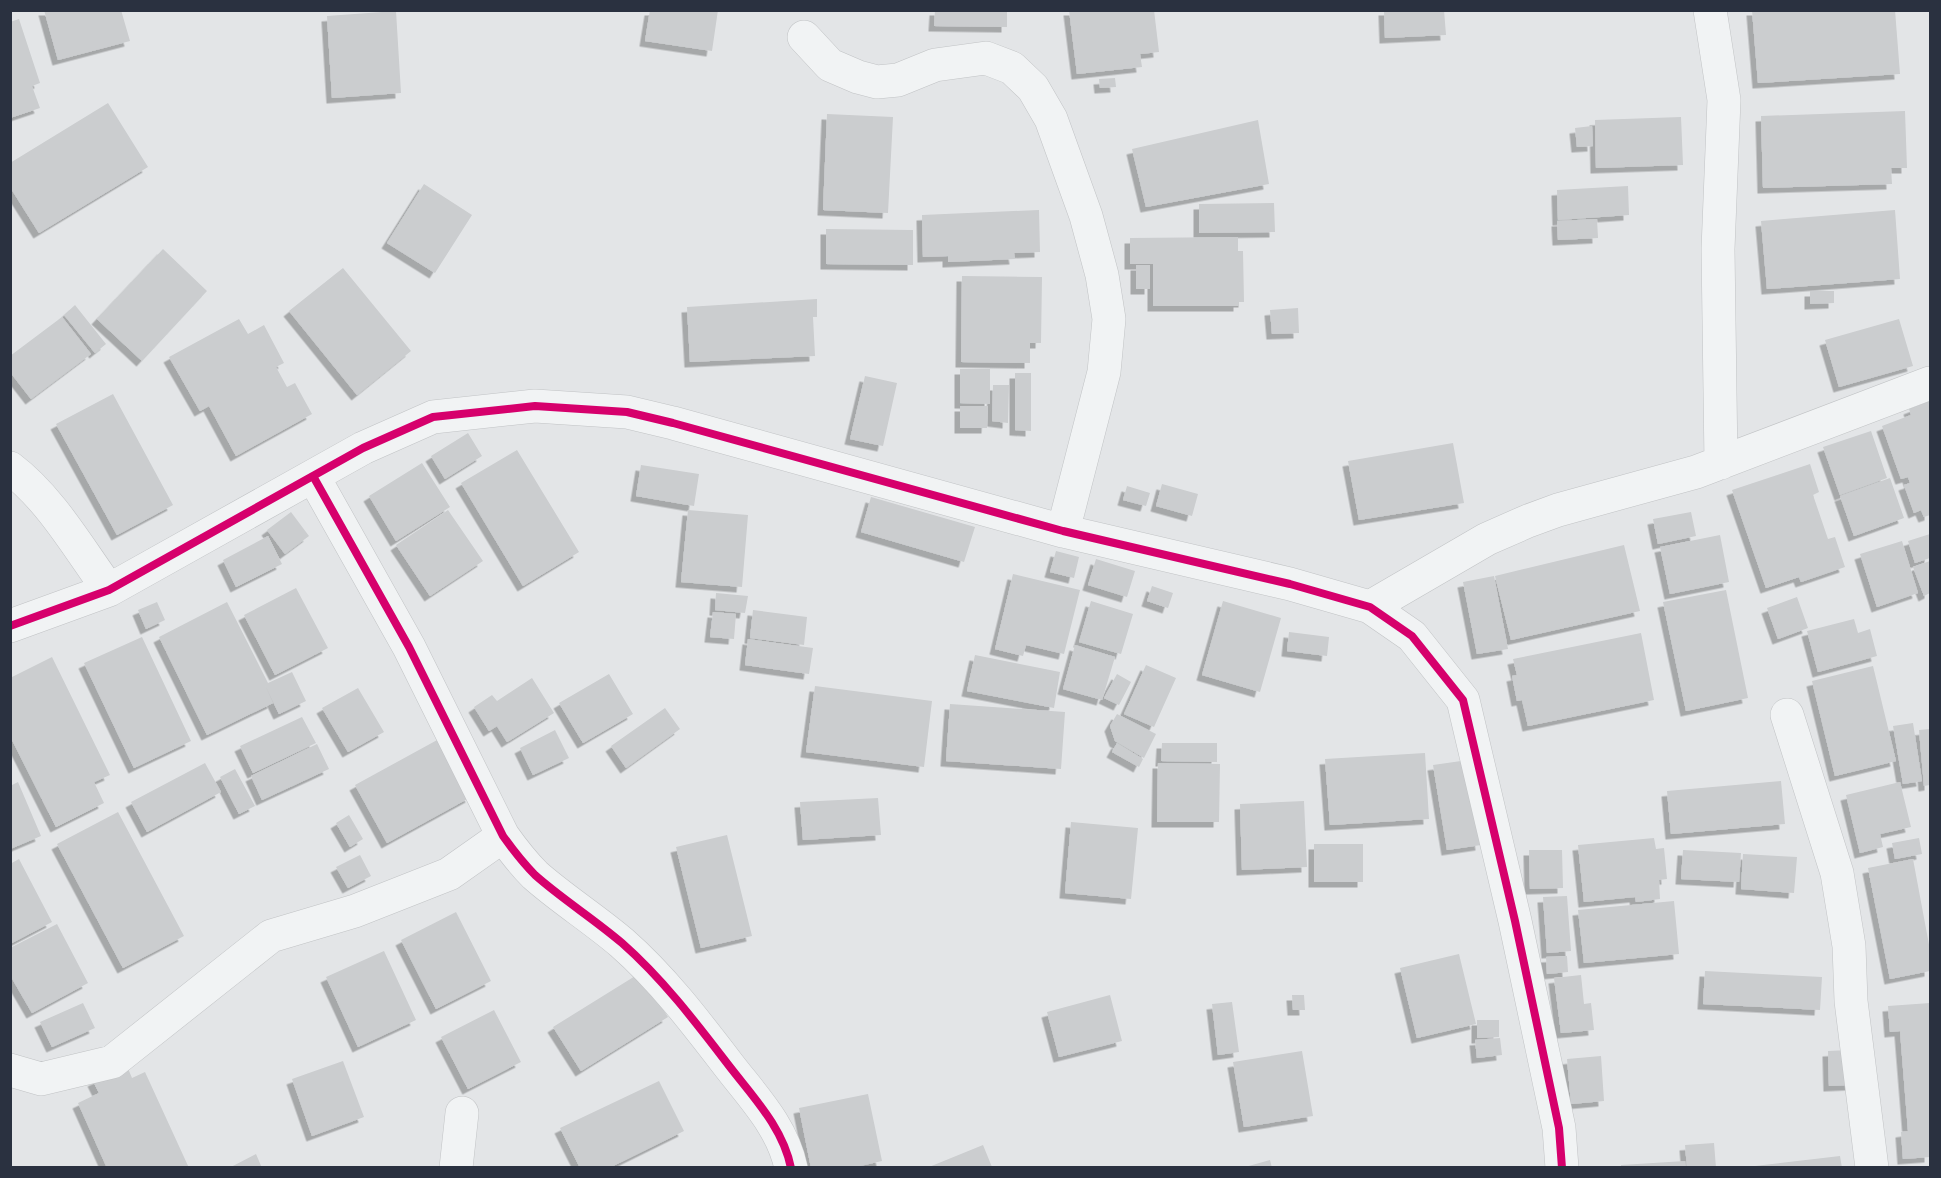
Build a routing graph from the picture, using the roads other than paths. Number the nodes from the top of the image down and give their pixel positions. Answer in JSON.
{"nodes":[{"id":1,"x":1710,"y":10,"type":"edge"},
{"id":2,"x":804,"y":37,"type":"dead end"},
{"id":3,"x":1930,"y":383,"type":"edge"},
{"id":4,"x":1721,"y":463,"type":"junction"},
{"id":5,"x":10,"y":468,"type":"edge"},
{"id":6,"x":313,"y":476,"type":"junction"},
{"id":7,"x":1064,"y":531,"type":"junction"},
{"id":8,"x":109,"y":590,"type":"junction"},
{"id":9,"x":1370,"y":606,"type":"junction"},
{"id":10,"x":10,"y":626,"type":"edge"},
{"id":11,"x":1787,"y":715,"type":"dead end"},
{"id":12,"x":503,"y":836,"type":"junction"},
{"id":13,"x":10,"y":1070,"type":"edge"},
{"id":14,"x":462,"y":1113,"type":"dead end"},
{"id":15,"x":456,"y":1167,"type":"edge"},
{"id":16,"x":791,"y":1167,"type":"edge"},
{"id":17,"x":1562,"y":1167,"type":"edge"},
{"id":18,"x":1872,"y":1167,"type":"edge"}],
"edges":[{"from":1,"to":4,"type":"street"},
{"from":2,"to":7,"type":"street"},
{"from":3,"to":4,"type":"street"},
{"from":4,"to":9,"type":"street"},
{"from":5,"to":8,"type":"street"},
{"from":6,"to":7,"type":"street"},
{"from":6,"to":8,"type":"street"},
{"from":6,"to":12,"type":"street"},
{"from":7,"to":9,"type":"street"},
{"from":8,"to":10,"type":"street"},
{"from":9,"to":17,"type":"street"},
{"from":11,"to":18,"type":"street"},
{"from":12,"to":13,"type":"street"},
{"from":12,"to":16,"type":"street"},
{"from":14,"to":15,"type":"street"}]}
